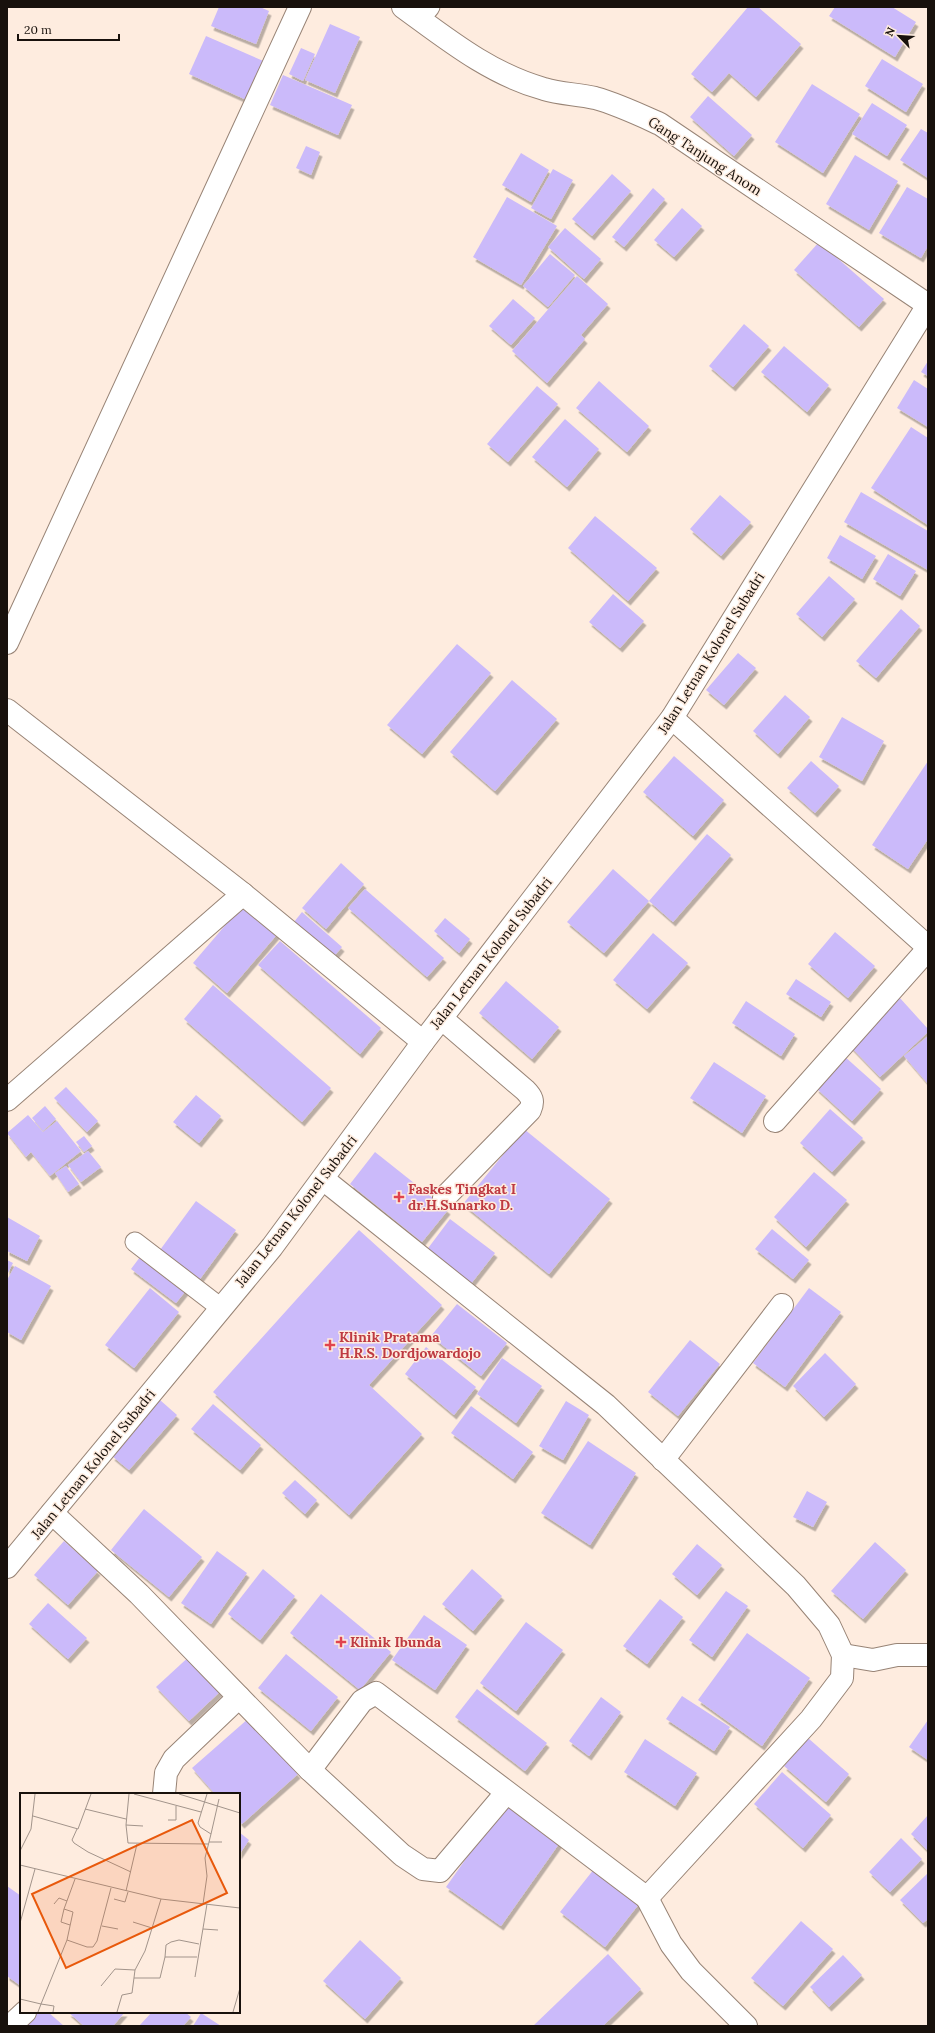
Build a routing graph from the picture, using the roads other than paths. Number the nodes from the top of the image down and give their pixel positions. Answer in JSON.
{"nodes":[{"id":1,"x":300,"y":7,"type":"edge"},
{"id":2,"x":418,"y":11,"type":"edge"},
{"id":3,"x":928,"y":305,"type":"edge"},
{"id":4,"x":7,"y":643,"type":"edge"},
{"id":5,"x":7,"y":710,"type":"edge"},
{"id":6,"x":672,"y":718,"type":"junction"},
{"id":7,"x":243,"y":894,"type":"junction"},
{"id":8,"x":928,"y":948,"type":"edge"},
{"id":9,"x":441,"y":1018,"type":"junction"},
{"id":10,"x":423,"y":1042,"type":"junction"},
{"id":11,"x":7,"y":1100,"type":"edge"},
{"id":12,"x":775,"y":1121,"type":"dead end"},
{"id":13,"x":323,"y":1179,"type":"junction"},
{"id":14,"x":444,"y":1198,"type":"dead end"},
{"id":15,"x":134,"y":1242,"type":"dead end"},
{"id":16,"x":782,"y":1306,"type":"dead end"},
{"id":17,"x":221,"y":1308,"type":"junction"},
{"id":18,"x":663,"y":1460,"type":"junction"},
{"id":19,"x":52,"y":1513,"type":"junction"},
{"id":20,"x":7,"y":1567,"type":"edge"},
{"id":21,"x":843,"y":1655,"type":"junction"},
{"id":22,"x":928,"y":1655,"type":"edge"},
{"id":23,"x":239,"y":1697,"type":"junction"},
{"id":24,"x":310,"y":1770,"type":"junction"},
{"id":25,"x":506,"y":1792,"type":"junction"},
{"id":26,"x":164,"y":1793,"type":"edge"},
{"id":27,"x":647,"y":1898,"type":"junction"},
{"id":28,"x":24,"y":2013,"type":"edge"},
{"id":29,"x":10,"y":2026,"type":"edge"},
{"id":30,"x":746,"y":2026,"type":"edge"}],
"edges":[{"from":1,"to":4,"type":"street"},
{"from":2,"to":3,"type":"street","name":"Gang Tanjung Anom"},
{"from":3,"to":6,"type":"street","name":"Jalan Letnan Kolonel Subadri"},
{"from":5,"to":7,"type":"street"},
{"from":6,"to":8,"type":"street"},
{"from":6,"to":9,"type":"street","name":"Jalan Letnan Kolonel Subadri"},
{"from":7,"to":10,"type":"street"},
{"from":7,"to":11,"type":"street"},
{"from":8,"to":12,"type":"street"},
{"from":9,"to":10,"type":"street","name":"Jalan Letnan Kolonel Subadri"},
{"from":9,"to":14,"type":"street"},
{"from":10,"to":13,"type":"street","name":"Jalan Letnan Kolonel Subadri"},
{"from":13,"to":17,"type":"street","name":"Jalan Letnan Kolonel Subadri"},
{"from":13,"to":18,"type":"street"},
{"from":15,"to":17,"type":"lane"},
{"from":16,"to":18,"type":"street"},
{"from":17,"to":19,"type":"street","name":"Jalan Letnan Kolonel Subadri"},
{"from":18,"to":21,"type":"street"},
{"from":19,"to":20,"type":"street","name":"Jalan Letnan Kolonel Subadri"},
{"from":19,"to":23,"type":"street"},
{"from":21,"to":22,"type":"street"},
{"from":21,"to":27,"type":"street"},
{"from":23,"to":24,"type":"street"},
{"from":23,"to":26,"type":"street"},
{"from":24,"to":25,"type":"street"},
{"from":24,"to":25,"type":"street"},
{"from":25,"to":27,"type":"street"},
{"from":27,"to":30,"type":"street"},
{"from":28,"to":29,"type":"street"}]}
